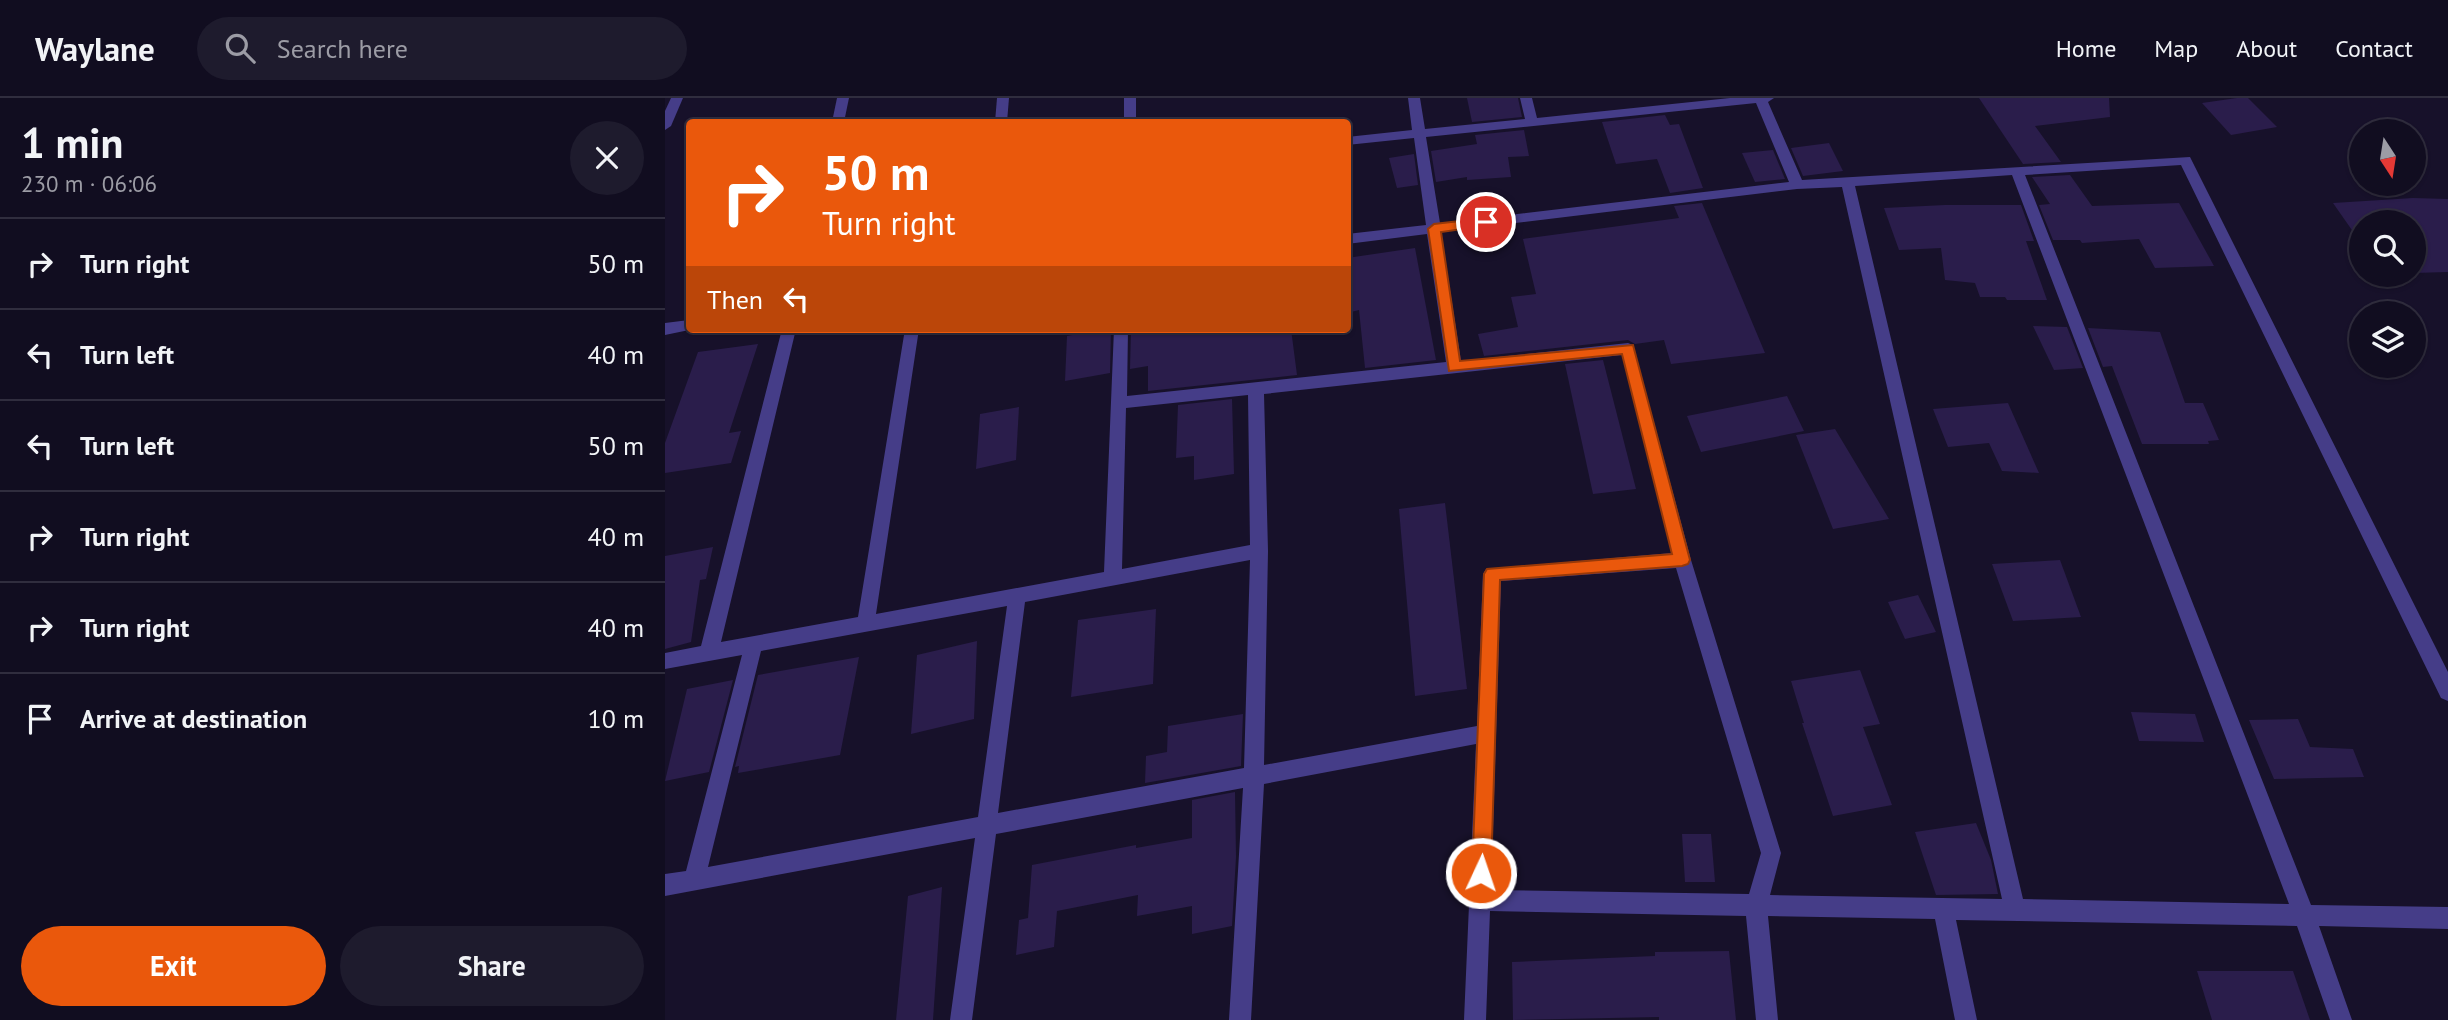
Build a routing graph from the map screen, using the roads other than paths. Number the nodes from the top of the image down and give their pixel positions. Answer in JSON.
{"nodes":[{"id":1,"x":677,"y":98,"type":"edge"},
{"id":2,"x":843,"y":98,"type":"edge"},
{"id":3,"x":1003,"y":98,"type":"edge"},
{"id":4,"x":1131,"y":98,"type":"edge"},
{"id":5,"x":1414,"y":98,"type":"edge"},
{"id":6,"x":1526,"y":98,"type":"edge"},
{"id":7,"x":1760,"y":98,"type":"edge"},
{"id":8,"x":1767,"y":98,"type":"edge"},
{"id":9,"x":839,"y":119,"type":"edge"},
{"id":10,"x":1001,"y":119,"type":"edge"},
{"id":11,"x":1129,"y":119,"type":"edge"},
{"id":12,"x":1532,"y":122,"type":"junction"},
{"id":13,"x":665,"y":126,"type":"edge"},
{"id":14,"x":1419,"y":134,"type":"junction"},
{"id":15,"x":1351,"y":141,"type":"edge"},
{"id":16,"x":2017,"y":170,"type":"junction"},
{"id":17,"x":1847,"y":181,"type":"junction"},
{"id":18,"x":1797,"y":186,"type":"junction"},
{"id":19,"x":1434,"y":229,"type":"junction"},
{"id":20,"x":1351,"y":239,"type":"edge"},
{"id":21,"x":686,"y":326,"type":"edge"},
{"id":22,"x":665,"y":329,"type":"edge"},
{"id":23,"x":788,"y":333,"type":"edge"},
{"id":24,"x":911,"y":333,"type":"edge"},
{"id":25,"x":1121,"y":333,"type":"edge"},
{"id":26,"x":1454,"y":367,"type":"junction"},
{"id":27,"x":1256,"y":388,"type":"junction"},
{"id":28,"x":1118,"y":403,"type":"junction"},
{"id":29,"x":1259,"y":551,"type":"junction"},
{"id":30,"x":1682,"y":560,"type":"junction"},
{"id":31,"x":1113,"y":578,"type":"junction"},
{"id":32,"x":1017,"y":596,"type":"junction"},
{"id":33,"x":866,"y":623,"type":"junction"},
{"id":34,"x":754,"y":644,"type":"junction"},
{"id":35,"x":709,"y":652,"type":"junction"},
{"id":36,"x":665,"y":661,"type":"edge"},
{"id":37,"x":2448,"y":692,"type":"edge"},
{"id":38,"x":1487,"y":733,"type":"junction"},
{"id":39,"x":1254,"y":776,"type":"junction"},
{"id":40,"x":988,"y":826,"type":"junction"},
{"id":41,"x":694,"y":880,"type":"junction"},
{"id":42,"x":665,"y":885,"type":"edge"},
{"id":43,"x":1480,"y":900,"type":"junction"},
{"id":44,"x":1756,"y":905,"type":"junction"},
{"id":45,"x":1943,"y":908,"type":"junction"},
{"id":46,"x":2015,"y":909,"type":"junction"},
{"id":47,"x":2304,"y":915,"type":"junction"},
{"id":48,"x":2448,"y":918,"type":"edge"},
{"id":49,"x":961,"y":1020,"type":"edge"},
{"id":50,"x":1240,"y":1020,"type":"edge"},
{"id":51,"x":1475,"y":1020,"type":"edge"},
{"id":52,"x":1767,"y":1020,"type":"edge"},
{"id":53,"x":1966,"y":1020,"type":"edge"},
{"id":54,"x":2341,"y":1020,"type":"edge"}],
"edges":[{"from":1,"to":13,"type":"street"},
{"from":2,"to":9,"type":"street"},
{"from":3,"to":10,"type":"street"},
{"from":4,"to":11,"type":"street"},
{"from":5,"to":14,"type":"street"},
{"from":6,"to":12,"type":"street"},
{"from":7,"to":8,"type":"street"},
{"from":7,"to":12,"type":"street"},
{"from":7,"to":18,"type":"street"},
{"from":12,"to":14,"type":"street"},
{"from":14,"to":15,"type":"street"},
{"from":14,"to":19,"type":"street"},
{"from":16,"to":17,"type":"street"},
{"from":16,"to":37,"type":"street"},
{"from":16,"to":47,"type":"street"},
{"from":17,"to":18,"type":"street"},
{"from":17,"to":46,"type":"street"},
{"from":18,"to":19,"type":"street"},
{"from":19,"to":20,"type":"street"},
{"from":19,"to":26,"type":"street"},
{"from":21,"to":22,"type":"street"},
{"from":23,"to":35,"type":"street"},
{"from":24,"to":33,"type":"street"},
{"from":25,"to":28,"type":"street"},
{"from":26,"to":27,"type":"street"},
{"from":26,"to":30,"type":"street"},
{"from":27,"to":28,"type":"street"},
{"from":27,"to":29,"type":"street"},
{"from":28,"to":31,"type":"street"},
{"from":29,"to":31,"type":"street"},
{"from":29,"to":39,"type":"street"},
{"from":30,"to":38,"type":"street"},
{"from":30,"to":44,"type":"street"},
{"from":31,"to":32,"type":"street"},
{"from":32,"to":33,"type":"street"},
{"from":32,"to":40,"type":"street"},
{"from":33,"to":34,"type":"street"},
{"from":34,"to":35,"type":"street"},
{"from":34,"to":41,"type":"street"},
{"from":35,"to":36,"type":"street"},
{"from":38,"to":39,"type":"street"},
{"from":38,"to":43,"type":"street"},
{"from":39,"to":40,"type":"street"},
{"from":39,"to":50,"type":"street"},
{"from":40,"to":41,"type":"street"},
{"from":40,"to":49,"type":"street"},
{"from":41,"to":42,"type":"street"},
{"from":43,"to":44,"type":"street"},
{"from":43,"to":51,"type":"street"},
{"from":44,"to":45,"type":"street"},
{"from":44,"to":52,"type":"street"},
{"from":45,"to":46,"type":"street"},
{"from":45,"to":53,"type":"street"},
{"from":46,"to":47,"type":"street"},
{"from":47,"to":48,"type":"street"},
{"from":47,"to":54,"type":"street"}]}
